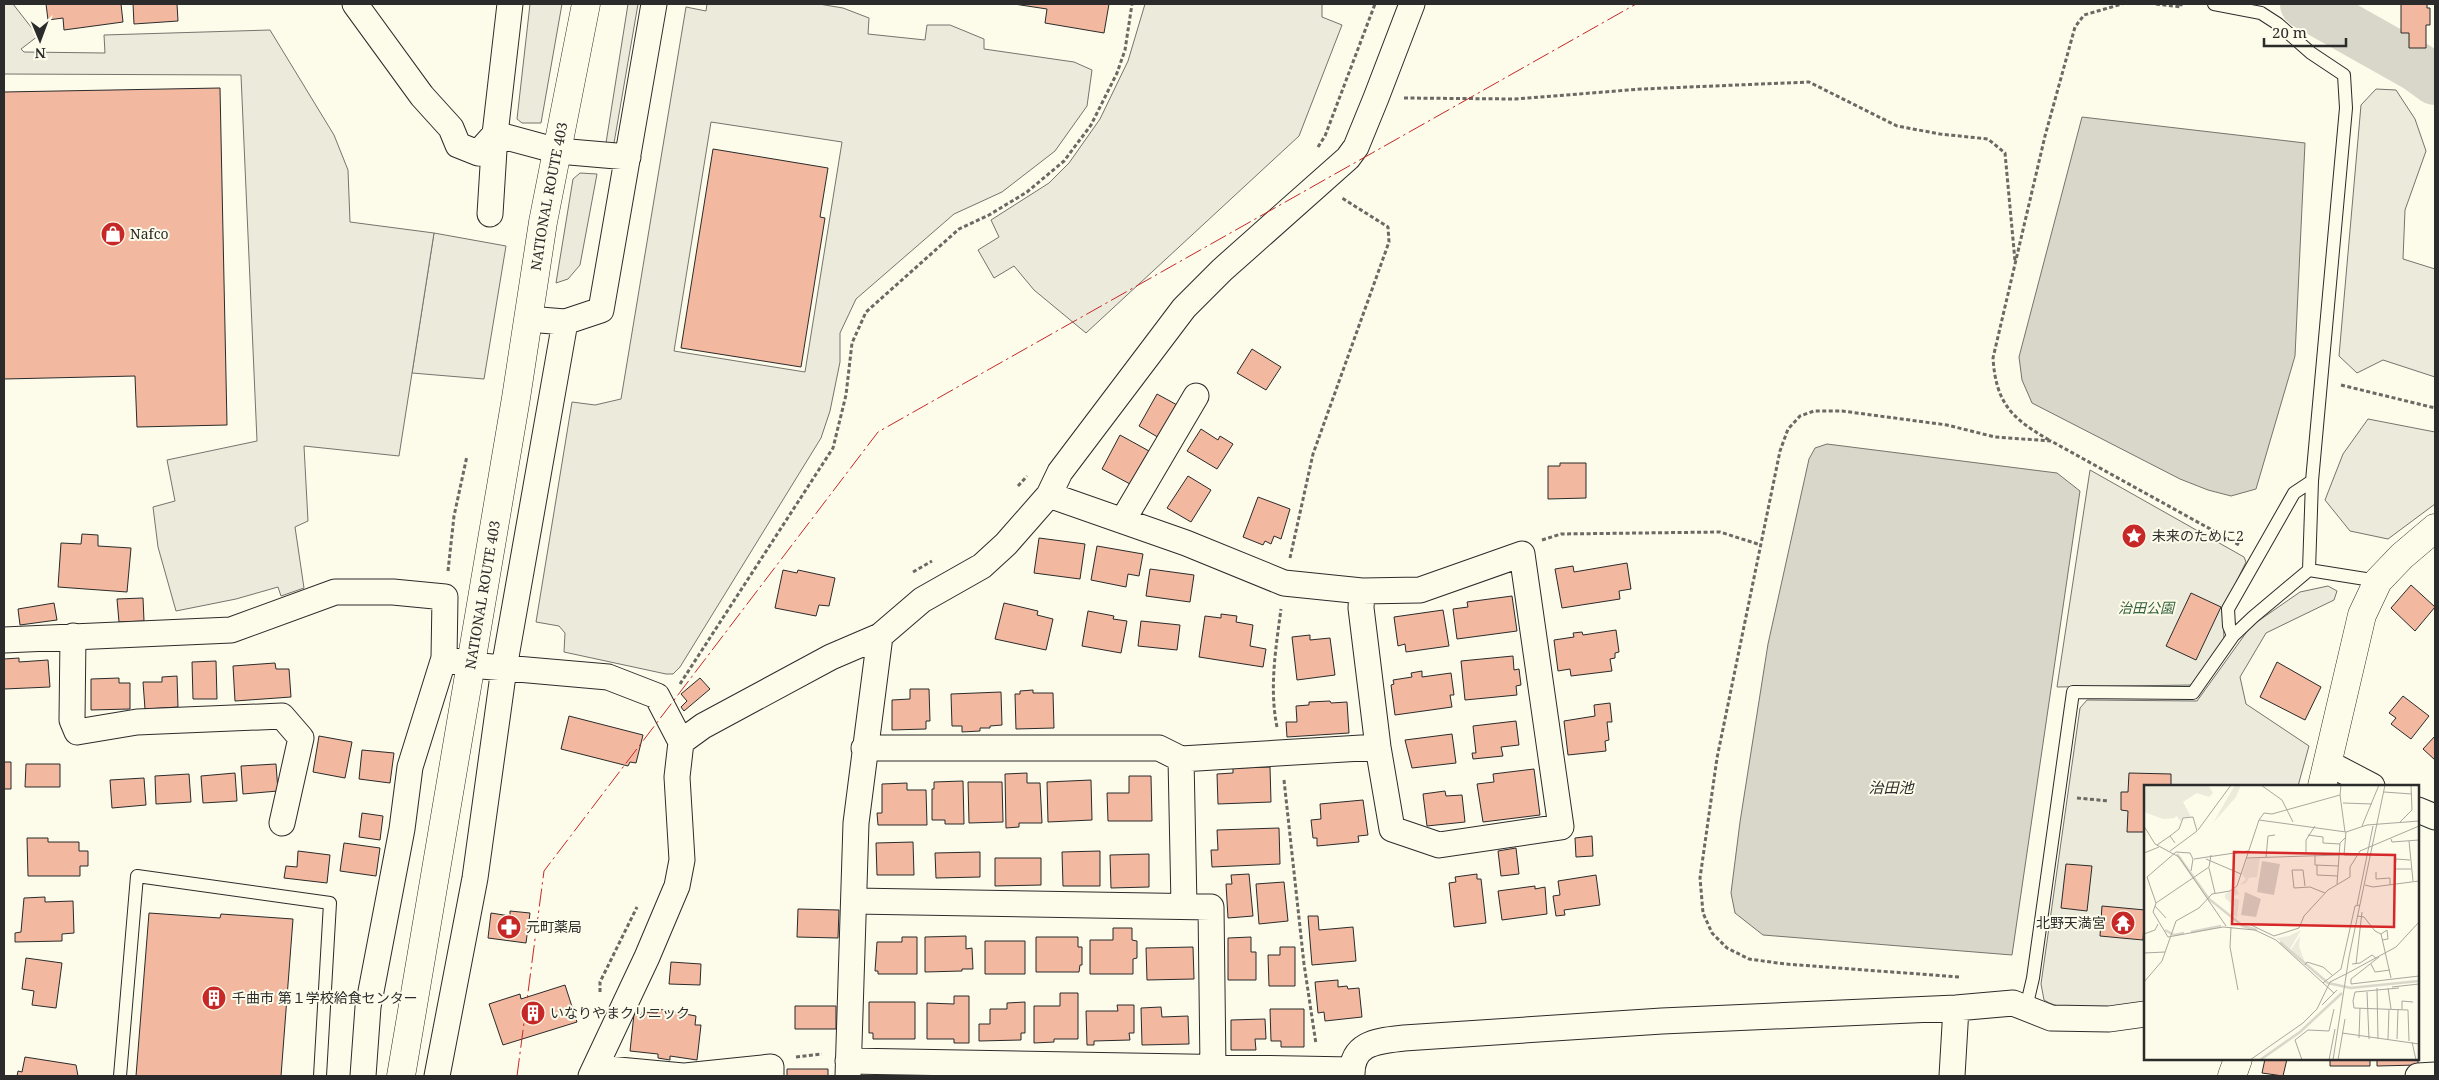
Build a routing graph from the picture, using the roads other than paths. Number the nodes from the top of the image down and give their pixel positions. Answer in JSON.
{"nodes":[{"id":1,"x":355,"y":4,"type":"edge"},
{"id":2,"x":510,"y":4,"type":"edge"},
{"id":3,"x":586,"y":4,"type":"edge"},
{"id":4,"x":595,"y":4,"type":"edge"},
{"id":5,"x":654,"y":4,"type":"edge"},
{"id":6,"x":1412,"y":4,"type":"edge"},
{"id":7,"x":2214,"y":4,"type":"edge"},
{"id":8,"x":566,"y":114,"type":"junction"},
{"id":9,"x":495,"y":134,"type":"junction"},
{"id":10,"x":558,"y":151,"type":"junction"},
{"id":11,"x":628,"y":157,"type":"junction"},
{"id":12,"x":490,"y":214,"type":"dead end"},
{"id":13,"x":528,"y":319,"type":"junction"},
{"id":14,"x":565,"y":322,"type":"junction"},
{"id":15,"x":1196,"y":396,"type":"dead end"},
{"id":16,"x":2312,"y":481,"type":"junction"},
{"id":17,"x":1049,"y":494,"type":"junction"},
{"id":18,"x":1123,"y":520,"type":"junction"},
{"id":19,"x":2435,"y":528,"type":"edge"},
{"id":20,"x":2309,"y":570,"type":"junction"},
{"id":21,"x":2378,"y":581,"type":"junction"},
{"id":22,"x":1362,"y":591,"type":"junction"},
{"id":23,"x":74,"y":636,"type":"junction"},
{"id":24,"x":880,"y":636,"type":"junction"},
{"id":25,"x":2233,"y":636,"type":"junction"},
{"id":26,"x":4,"y":640,"type":"edge"},
{"id":27,"x":444,"y":658,"type":"junction"},
{"id":28,"x":470,"y":665,"type":"junction"},
{"id":29,"x":504,"y":668,"type":"junction"},
{"id":30,"x":681,"y":742,"type":"junction"},
{"id":31,"x":1378,"y":747,"type":"junction"},
{"id":32,"x":864,"y":748,"type":"junction"},
{"id":33,"x":1181,"y":759,"type":"junction"},
{"id":34,"x":2325,"y":775,"type":"edge"},
{"id":35,"x":2368,"y":785,"type":"edge"},
{"id":36,"x":2419,"y":810,"type":"edge"},
{"id":37,"x":2435,"y":817,"type":"edge"},
{"id":38,"x":282,"y":823,"type":"dead end"},
{"id":39,"x":854,"y":901,"type":"junction"},
{"id":40,"x":1184,"y":905,"type":"junction"},
{"id":41,"x":1956,"y":1008,"type":"junction"},
{"id":42,"x":2026,"y":1008,"type":"junction"},
{"id":43,"x":2144,"y":1014,"type":"edge"},
{"id":44,"x":2238,"y":1060,"type":"edge"},
{"id":45,"x":848,"y":1068,"type":"edge"},
{"id":46,"x":1213,"y":1068,"type":"junction"},
{"id":47,"x":771,"y":1071,"type":"edge"},
{"id":48,"x":594,"y":1072,"type":"edge"},
{"id":49,"x":1352,"y":1073,"type":"edge"},
{"id":50,"x":2435,"y":1075,"type":"edge"},
{"id":51,"x":120,"y":1076,"type":"edge"},
{"id":52,"x":320,"y":1076,"type":"edge"},
{"id":53,"x":364,"y":1076,"type":"edge"},
{"id":54,"x":401,"y":1076,"type":"edge"},
{"id":55,"x":437,"y":1076,"type":"edge"},
{"id":56,"x":684,"y":1076,"type":"edge"},
{"id":57,"x":1952,"y":1076,"type":"edge"},
{"id":58,"x":2232,"y":1076,"type":"edge"},
{"id":59,"x":2418,"y":1076,"type":"edge"}],
"edges":[{"from":1,"to":9,"type":"street"},
{"from":2,"to":9,"type":"street"},
{"from":3,"to":8,"type":"main road","name":"NATIONAL ROUTE 403"},
{"from":4,"to":8,"type":"main road","name":"NATIONAL ROUTE 403"},
{"from":5,"to":11,"type":"street"},
{"from":6,"to":17,"type":"street"},
{"from":7,"to":16,"type":"lane"},
{"from":8,"to":10,"type":"main road","name":"NATIONAL ROUTE 403"},
{"from":9,"to":10,"type":"street"},
{"from":9,"to":12,"type":"street"},
{"from":10,"to":11,"type":"street"},
{"from":10,"to":13,"type":"main road","name":"NATIONAL ROUTE 403"},
{"from":11,"to":14,"type":"street"},
{"from":13,"to":14,"type":"street"},
{"from":13,"to":28,"type":"main road","name":"NATIONAL ROUTE 403"},
{"from":14,"to":29,"type":"street"},
{"from":15,"to":18,"type":"street"},
{"from":16,"to":20,"type":"lane"},
{"from":16,"to":25,"type":"lane"},
{"from":17,"to":18,"type":"street"},
{"from":17,"to":24,"type":"street"},
{"from":18,"to":22,"type":"street"},
{"from":19,"to":21,"type":"main road"},
{"from":20,"to":21,"type":"lane"},
{"from":20,"to":25,"type":"lane"},
{"from":21,"to":34,"type":"main road"},
{"from":22,"to":31,"type":"street"},
{"from":22,"to":31,"type":"street"},
{"from":23,"to":26,"type":"street"},
{"from":23,"to":27,"type":"street"},
{"from":23,"to":38,"type":"street"},
{"from":24,"to":30,"type":"street"},
{"from":24,"to":32,"type":"street"},
{"from":25,"to":42,"type":"lane"},
{"from":27,"to":28,"type":"street"},
{"from":27,"to":53,"type":"street"},
{"from":28,"to":29,"type":"street"},
{"from":28,"to":54,"type":"main road","name":"NATIONAL ROUTE 403"},
{"from":29,"to":30,"type":"street"},
{"from":29,"to":55,"type":"street"},
{"from":30,"to":48,"type":"street"},
{"from":31,"to":33,"type":"street"},
{"from":32,"to":33,"type":"street"},
{"from":32,"to":39,"type":"street"},
{"from":33,"to":40,"type":"street"},
{"from":34,"to":35,"type":"street"},
{"from":36,"to":37,"type":"street"},
{"from":39,"to":40,"type":"street"},
{"from":39,"to":45,"type":"street"},
{"from":40,"to":46,"type":"street"},
{"from":41,"to":42,"type":"street"},
{"from":41,"to":49,"type":"street"},
{"from":41,"to":57,"type":"street"},
{"from":42,"to":43,"type":"street"},
{"from":44,"to":58,"type":"main road"},
{"from":45,"to":46,"type":"street"},
{"from":46,"to":49,"type":"street"},
{"from":47,"to":56,"type":"street"},
{"from":48,"to":56,"type":"street"},
{"from":50,"to":59,"type":"street"},
{"from":51,"to":52,"type":"lane"}]}
